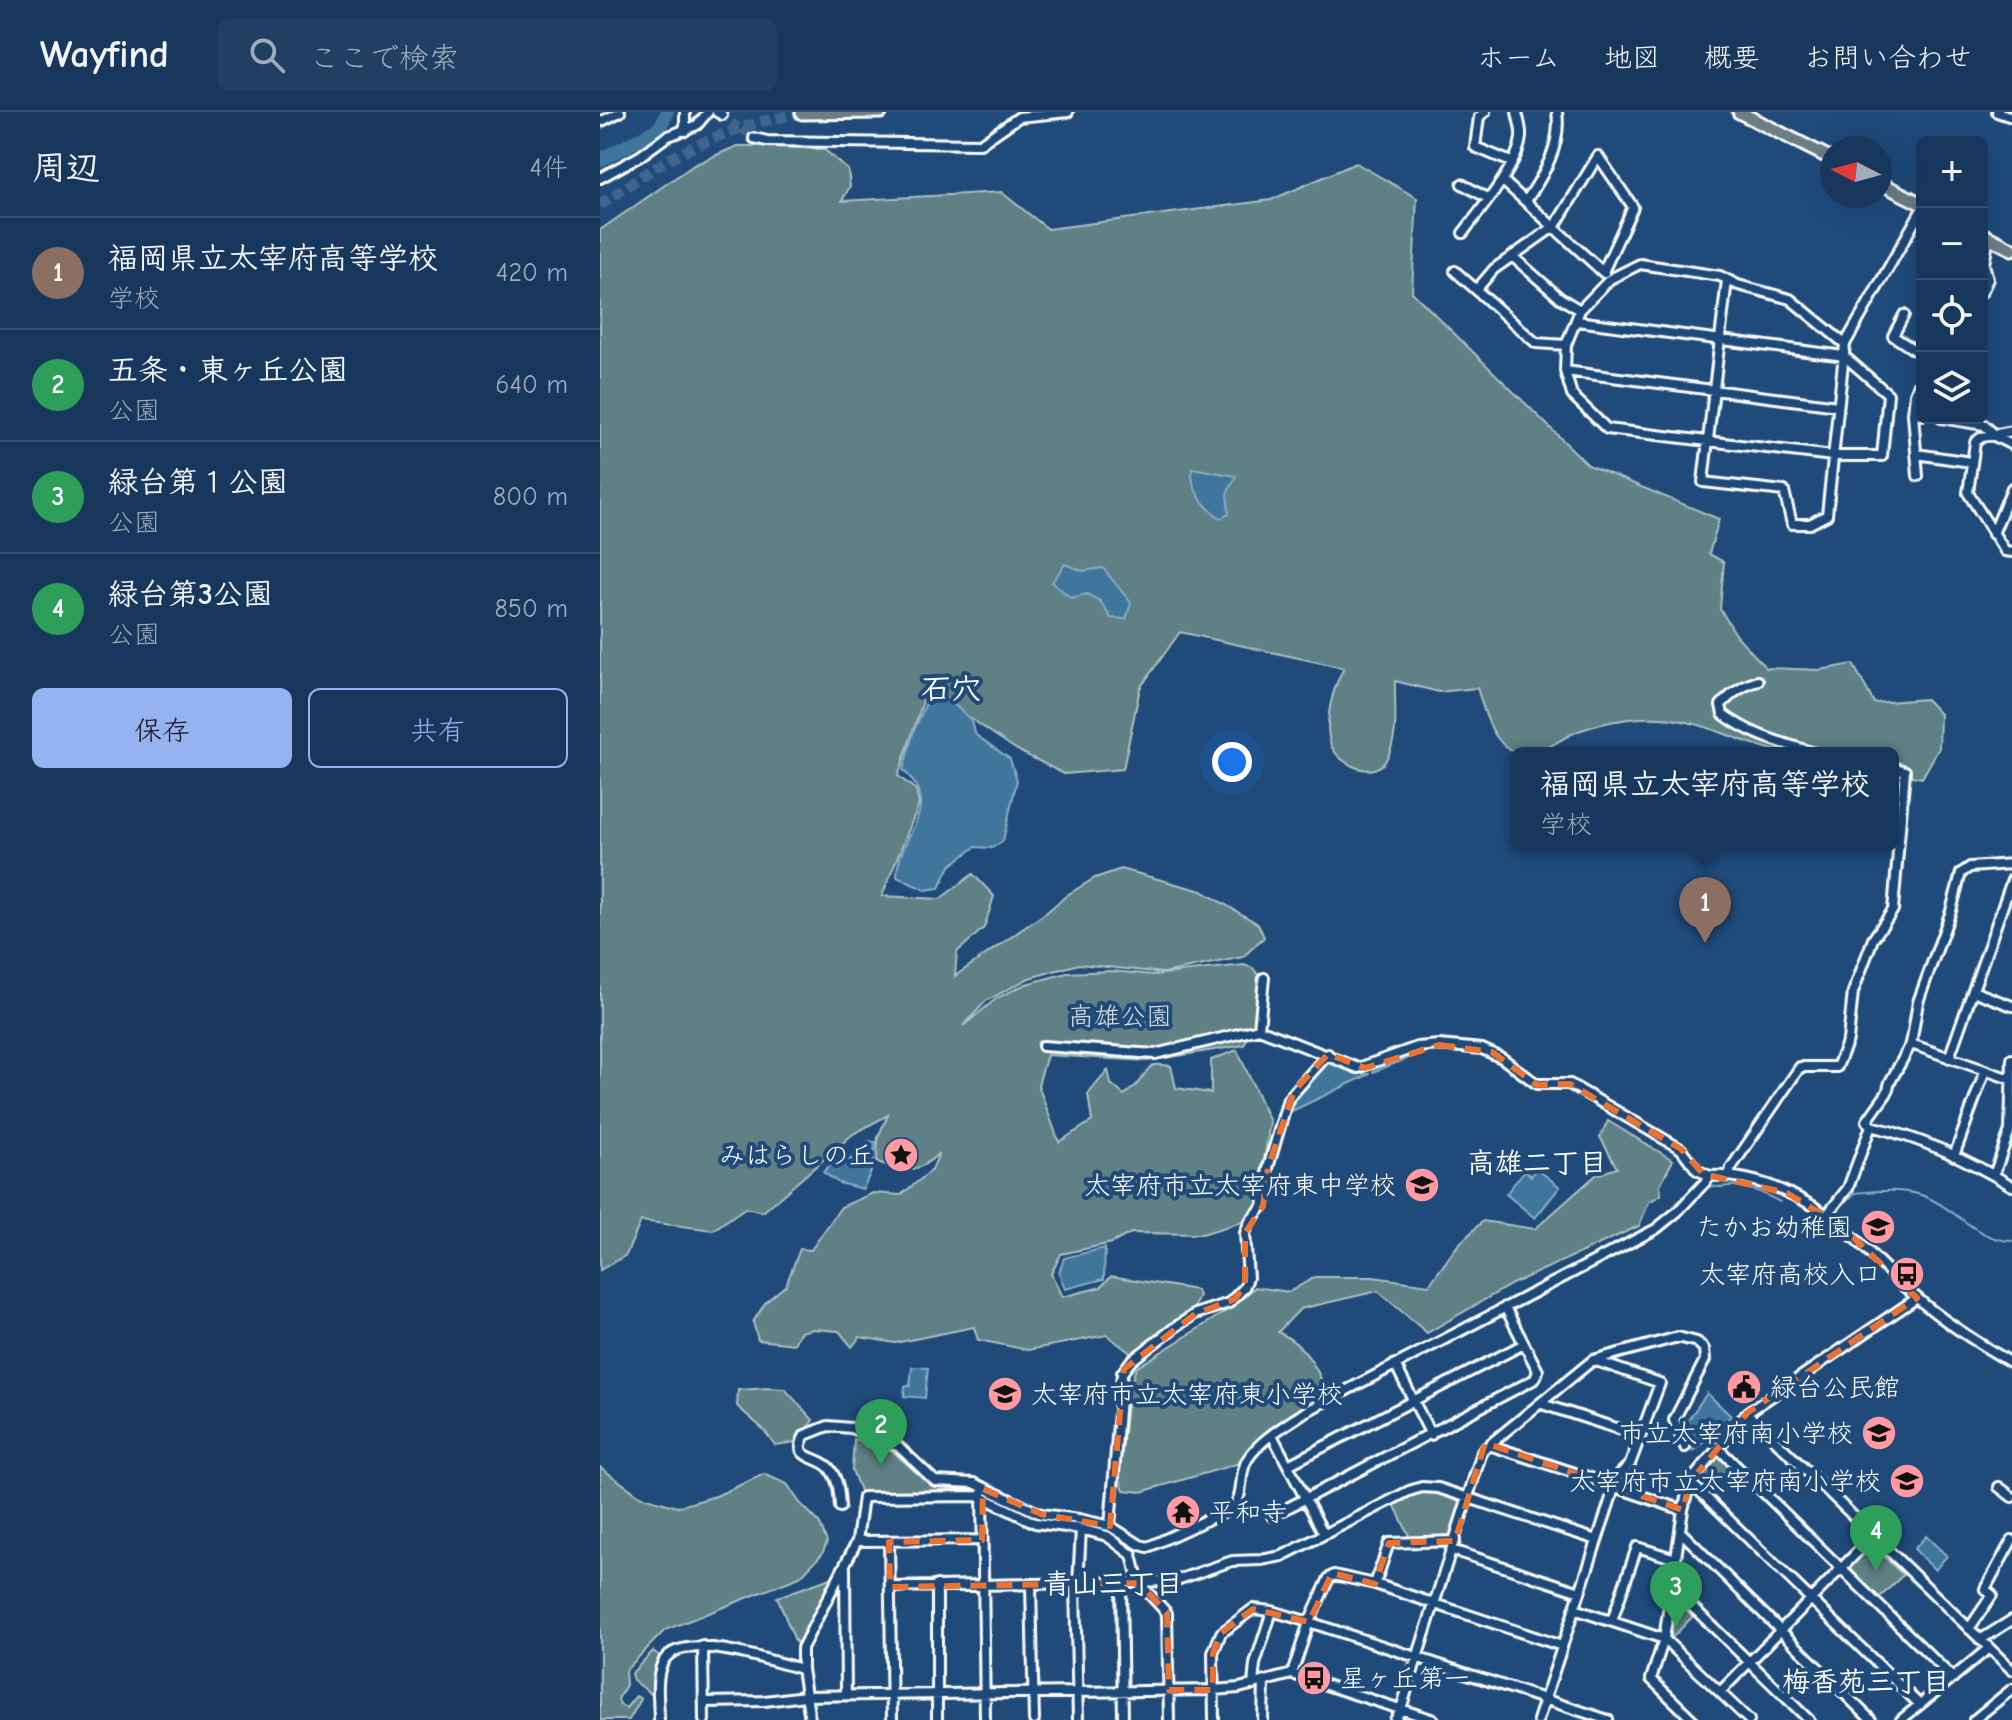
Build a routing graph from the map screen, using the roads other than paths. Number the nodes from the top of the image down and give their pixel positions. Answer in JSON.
{"nodes":[{"id":1,"x":620,"y":112,"type":"edge"},
{"id":2,"x":685,"y":112,"type":"edge"},
{"id":3,"x":708,"y":112,"type":"edge"},
{"id":4,"x":807,"y":112,"type":"edge"},
{"id":5,"x":881,"y":112,"type":"edge"},
{"id":6,"x":1068,"y":112,"type":"edge"},
{"id":7,"x":1485,"y":112,"type":"edge"},
{"id":8,"x":1517,"y":112,"type":"edge"},
{"id":9,"x":1557,"y":112,"type":"edge"},
{"id":10,"x":1739,"y":112,"type":"edge"},
{"id":11,"x":1997,"y":112,"type":"edge"},
{"id":12,"x":1751,"y":115,"type":"edge"},
{"id":13,"x":2012,"y":117,"type":"edge"},
{"id":14,"x":600,"y":122,"type":"edge"},
{"id":15,"x":685,"y":131,"type":"junction"},
{"id":16,"x":754,"y":138,"type":"tunnel mouth"},
{"id":17,"x":1820,"y":152,"type":"edge"},
{"id":18,"x":1511,"y":162,"type":"junction"},
{"id":19,"x":600,"y":178,"type":"edge"},
{"id":20,"x":1503,"y":181,"type":"junction"},
{"id":21,"x":1462,"y":184,"type":"dead end"},
{"id":22,"x":1892,"y":190,"type":"edge"},
{"id":23,"x":1489,"y":199,"type":"junction"},
{"id":24,"x":1526,"y":201,"type":"junction"},
{"id":25,"x":1916,"y":203,"type":"edge"},
{"id":26,"x":1921,"y":208,"type":"edge"},
{"id":27,"x":1555,"y":226,"type":"junction"},
{"id":28,"x":1463,"y":233,"type":"dead end"},
{"id":29,"x":1988,"y":237,"type":"edge"},
{"id":30,"x":2012,"y":249,"type":"edge"},
{"id":31,"x":1512,"y":256,"type":"junction"},
{"id":32,"x":1455,"y":271,"type":"dead end"},
{"id":33,"x":1603,"y":272,"type":"junction"},
{"id":34,"x":1610,"y":279,"type":"junction"},
{"id":35,"x":1727,"y":280,"type":"junction"},
{"id":36,"x":1477,"y":289,"type":"junction"},
{"id":37,"x":1580,"y":310,"type":"junction"},
{"id":38,"x":1904,"y":315,"type":"dead end"},
{"id":39,"x":1577,"y":321,"type":"junction"},
{"id":40,"x":1719,"y":340,"type":"junction"},
{"id":41,"x":1845,"y":344,"type":"junction"},
{"id":42,"x":1566,"y":345,"type":"junction"},
{"id":43,"x":1917,"y":352,"type":"edge"},
{"id":44,"x":1844,"y":356,"type":"junction"},
{"id":45,"x":1565,"y":371,"type":"junction"},
{"id":46,"x":1714,"y":391,"type":"junction"},
{"id":47,"x":1838,"y":406,"type":"junction"},
{"id":48,"x":1917,"y":424,"type":"edge"},
{"id":49,"x":1978,"y":424,"type":"edge"},
{"id":50,"x":2012,"y":431,"type":"edge"},
{"id":51,"x":1993,"y":435,"type":"junction"},
{"id":52,"x":1709,"y":440,"type":"junction"},
{"id":53,"x":2012,"y":445,"type":"edge"},
{"id":54,"x":1916,"y":454,"type":"junction"},
{"id":55,"x":1833,"y":456,"type":"junction"},
{"id":56,"x":1971,"y":462,"type":"junction"},
{"id":57,"x":1918,"y":476,"type":"dead end"},
{"id":58,"x":2012,"y":488,"type":"edge"},
{"id":59,"x":1993,"y":534,"type":"junction"},
{"id":60,"x":2012,"y":552,"type":"edge"},
{"id":61,"x":1758,"y":681,"type":"dead end"},
{"id":62,"x":1797,"y":747,"type":"edge"},
{"id":63,"x":1899,"y":769,"type":"edge"},
{"id":64,"x":1899,"y":840,"type":"edge"},
{"id":65,"x":1898,"y":851,"type":"edge"},
{"id":66,"x":2012,"y":864,"type":"edge"},
{"id":67,"x":2012,"y":880,"type":"edge"},
{"id":68,"x":1264,"y":978,"type":"dead end"},
{"id":69,"x":1973,"y":991,"type":"junction"},
{"id":70,"x":2012,"y":1006,"type":"edge"},
{"id":71,"x":1259,"y":1029,"type":"junction"},
{"id":72,"x":1911,"y":1044,"type":"junction"},
{"id":73,"x":1043,"y":1046,"type":"dead end"},
{"id":74,"x":1328,"y":1054,"type":"junction"},
{"id":75,"x":1949,"y":1058,"type":"junction"},
{"id":76,"x":2012,"y":1059,"type":"edge"},
{"id":77,"x":1985,"y":1071,"type":"junction"},
{"id":78,"x":2010,"y":1077,"type":"edge"},
{"id":79,"x":1871,"y":1126,"type":"junction"},
{"id":80,"x":2011,"y":1131,"type":"edge"},
{"id":81,"x":1954,"y":1156,"type":"junction"},
{"id":82,"x":1994,"y":1175,"type":"junction"},
{"id":83,"x":1710,"y":1176,"type":"junction"},
{"id":84,"x":1729,"y":1176,"type":"junction"},
{"id":85,"x":2012,"y":1186,"type":"edge"},
{"id":86,"x":1827,"y":1215,"type":"junction"},
{"id":87,"x":1917,"y":1298,"type":"junction"},
{"id":88,"x":1505,"y":1307,"type":"junction"},
{"id":89,"x":1524,"y":1344,"type":"junction"},
{"id":90,"x":1593,"y":1360,"type":"junction"},
{"id":91,"x":2012,"y":1363,"type":"edge"},
{"id":92,"x":1395,"y":1364,"type":"junction"},
{"id":93,"x":1413,"y":1400,"type":"junction"},
{"id":94,"x":1542,"y":1404,"type":"junction"},
{"id":95,"x":1747,"y":1413,"type":"junction"},
{"id":96,"x":1272,"y":1435,"type":"junction"},
{"id":97,"x":1431,"y":1435,"type":"junction"},
{"id":98,"x":1640,"y":1436,"type":"junction"},
{"id":99,"x":1489,"y":1445,"type":"junction"},
{"id":100,"x":1685,"y":1447,"type":"dead end"},
{"id":101,"x":1718,"y":1448,"type":"junction"},
{"id":102,"x":1288,"y":1465,"type":"junction"},
{"id":103,"x":1690,"y":1482,"type":"junction"},
{"id":104,"x":1615,"y":1487,"type":"junction"},
{"id":105,"x":1999,"y":1487,"type":"dead end"},
{"id":106,"x":982,"y":1494,"type":"junction"},
{"id":107,"x":2012,"y":1497,"type":"edge"},
{"id":108,"x":1305,"y":1498,"type":"junction"},
{"id":109,"x":1468,"y":1498,"type":"junction"},
{"id":110,"x":840,"y":1507,"type":"dead end"},
{"id":111,"x":1683,"y":1510,"type":"junction"},
{"id":112,"x":1272,"y":1516,"type":"dead end"},
{"id":113,"x":1110,"y":1526,"type":"junction"},
{"id":114,"x":1081,"y":1529,"type":"junction"},
{"id":115,"x":1681,"y":1532,"type":"junction"},
{"id":116,"x":1324,"y":1534,"type":"junction"},
{"id":117,"x":1873,"y":1536,"type":"junction"},
{"id":118,"x":982,"y":1540,"type":"junction"},
{"id":119,"x":1597,"y":1540,"type":"junction"},
{"id":120,"x":2012,"y":1540,"type":"edge"},
{"id":121,"x":857,"y":1541,"type":"junction"},
{"id":122,"x":889,"y":1542,"type":"junction"},
{"id":123,"x":1453,"y":1546,"type":"junction"},
{"id":124,"x":1676,"y":1559,"type":"junction"},
{"id":125,"x":844,"y":1564,"type":"junction"},
{"id":126,"x":1842,"y":1568,"type":"junction"},
{"id":127,"x":1121,"y":1583,"type":"junction"},
{"id":128,"x":1139,"y":1583,"type":"junction"},
{"id":129,"x":983,"y":1584,"type":"junction"},
{"id":130,"x":1077,"y":1584,"type":"junction"},
{"id":131,"x":1375,"y":1584,"type":"junction"},
{"id":132,"x":937,"y":1585,"type":"junction"},
{"id":133,"x":1031,"y":1585,"type":"junction"},
{"id":134,"x":890,"y":1587,"type":"junction"},
{"id":135,"x":1672,"y":1587,"type":"junction"},
{"id":136,"x":1580,"y":1592,"type":"junction"},
{"id":137,"x":1811,"y":1599,"type":"junction"},
{"id":138,"x":1434,"y":1603,"type":"junction"},
{"id":139,"x":1574,"y":1609,"type":"junction"},
{"id":140,"x":1272,"y":1611,"type":"junction"},
{"id":141,"x":2012,"y":1620,"type":"edge"},
{"id":142,"x":1612,"y":1621,"type":"junction"},
{"id":143,"x":1309,"y":1622,"type":"junction"},
{"id":144,"x":1969,"y":1629,"type":"junction"},
{"id":145,"x":1780,"y":1632,"type":"junction"},
{"id":146,"x":1664,"y":1639,"type":"junction"},
{"id":147,"x":1980,"y":1640,"type":"junction"},
{"id":148,"x":703,"y":1646,"type":"junction"},
{"id":149,"x":1562,"y":1646,"type":"junction"},
{"id":150,"x":1989,"y":1648,"type":"junction"},
{"id":151,"x":1417,"y":1657,"type":"junction"},
{"id":152,"x":1749,"y":1662,"type":"junction"},
{"id":153,"x":802,"y":1669,"type":"junction"},
{"id":154,"x":2012,"y":1670,"type":"edge"},
{"id":155,"x":1292,"y":1674,"type":"junction"},
{"id":156,"x":1953,"y":1678,"type":"junction"},
{"id":157,"x":1264,"y":1682,"type":"junction"},
{"id":158,"x":1253,"y":1685,"type":"junction"},
{"id":159,"x":2012,"y":1689,"type":"edge"},
{"id":160,"x":1169,"y":1690,"type":"junction"},
{"id":161,"x":1213,"y":1690,"type":"junction"},
{"id":162,"x":1077,"y":1691,"type":"junction"},
{"id":163,"x":1122,"y":1691,"type":"junction"},
{"id":164,"x":984,"y":1692,"type":"junction"},
{"id":165,"x":1033,"y":1692,"type":"junction"},
{"id":166,"x":1720,"y":1692,"type":"junction"},
{"id":167,"x":937,"y":1693,"type":"junction"},
{"id":168,"x":892,"y":1694,"type":"junction"},
{"id":169,"x":846,"y":1695,"type":"junction"},
{"id":170,"x":805,"y":1696,"type":"junction"},
{"id":171,"x":1545,"y":1697,"type":"junction"},
{"id":172,"x":704,"y":1702,"type":"junction"},
{"id":173,"x":1920,"y":1705,"type":"junction"},
{"id":174,"x":1401,"y":1709,"type":"junction"},
{"id":175,"x":659,"y":1720,"type":"edge"},
{"id":176,"x":704,"y":1720,"type":"edge"},
{"id":177,"x":810,"y":1720,"type":"edge"},
{"id":178,"x":892,"y":1720,"type":"edge"},
{"id":179,"x":937,"y":1720,"type":"edge"},
{"id":180,"x":985,"y":1720,"type":"edge"},
{"id":181,"x":1034,"y":1720,"type":"edge"},
{"id":182,"x":1078,"y":1720,"type":"edge"},
{"id":183,"x":1123,"y":1720,"type":"edge"},
{"id":184,"x":1169,"y":1720,"type":"edge"},
{"id":185,"x":1214,"y":1720,"type":"edge"},
{"id":186,"x":1263,"y":1720,"type":"edge"},
{"id":187,"x":1395,"y":1720,"type":"edge"},
{"id":188,"x":1434,"y":1720,"type":"edge"},
{"id":189,"x":1538,"y":1720,"type":"edge"},
{"id":190,"x":1608,"y":1720,"type":"edge"},
{"id":191,"x":1693,"y":1720,"type":"edge"},
{"id":192,"x":1749,"y":1720,"type":"edge"},
{"id":193,"x":1809,"y":1720,"type":"edge"},
{"id":194,"x":1871,"y":1720,"type":"edge"},
{"id":195,"x":1901,"y":1720,"type":"edge"},
{"id":196,"x":1974,"y":1720,"type":"edge"}],
"edges":[{"from":1,"to":14,"type":"street"},
{"from":2,"to":15,"type":"street"},
{"from":3,"to":15,"type":"street"},
{"from":4,"to":5,"type":"main road"},
{"from":6,"to":16,"type":"street"},
{"from":7,"to":18,"type":"street"},
{"from":8,"to":18,"type":"street"},
{"from":9,"to":24,"type":"street"},
{"from":10,"to":12,"type":"main road"},
{"from":11,"to":13,"type":"street"},
{"from":12,"to":17,"type":"main road"},
{"from":15,"to":19,"type":"street"},
{"from":18,"to":20,"type":"street"},
{"from":20,"to":23,"type":"street"},
{"from":20,"to":24,"type":"street"},
{"from":21,"to":23,"type":"street"},
{"from":22,"to":25,"type":"main road"},
{"from":23,"to":28,"type":"street"},
{"from":24,"to":27,"type":"street"},
{"from":26,"to":41,"type":"street"},
{"from":27,"to":31,"type":"street"},
{"from":27,"to":33,"type":"street"},
{"from":27,"to":33,"type":"street"},
{"from":29,"to":30,"type":"main road"},
{"from":31,"to":36,"type":"street"},
{"from":31,"to":37,"type":"street"},
{"from":32,"to":36,"type":"street"},
{"from":33,"to":34,"type":"street"},
{"from":34,"to":35,"type":"street"},
{"from":34,"to":37,"type":"street"},
{"from":35,"to":40,"type":"street"},
{"from":35,"to":41,"type":"street"},
{"from":36,"to":42,"type":"street"},
{"from":37,"to":39,"type":"street"},
{"from":38,"to":43,"type":"street"},
{"from":39,"to":40,"type":"street"},
{"from":39,"to":42,"type":"street"},
{"from":40,"to":44,"type":"street"},
{"from":40,"to":46,"type":"street"},
{"from":41,"to":44,"type":"street"},
{"from":42,"to":45,"type":"street"},
{"from":44,"to":47,"type":"street"},
{"from":44,"to":55,"type":"street"},
{"from":45,"to":46,"type":"street"},
{"from":45,"to":52,"type":"street"},
{"from":46,"to":47,"type":"street"},
{"from":46,"to":52,"type":"street"},
{"from":47,"to":55,"type":"street"},
{"from":48,"to":54,"type":"street"},
{"from":49,"to":51,"type":"street"},
{"from":50,"to":51,"type":"street"},
{"from":51,"to":53,"type":"street"},
{"from":51,"to":56,"type":"street"},
{"from":52,"to":55,"type":"street"},
{"from":52,"to":55,"type":"street"},
{"from":54,"to":56,"type":"street"},
{"from":54,"to":57,"type":"street"},
{"from":56,"to":59,"type":"street"},
{"from":58,"to":59,"type":"street"},
{"from":59,"to":60,"type":"street"},
{"from":61,"to":62,"type":"street"},
{"from":63,"to":64,"type":"street"},
{"from":65,"to":84,"type":"street"},
{"from":66,"to":72,"type":"street"},
{"from":67,"to":69,"type":"street"},
{"from":68,"to":71,"type":"street"},
{"from":69,"to":70,"type":"street"},
{"from":69,"to":75,"type":"street"},
{"from":71,"to":73,"type":"street"},
{"from":71,"to":74,"type":"street"},
{"from":72,"to":75,"type":"street"},
{"from":72,"to":79,"type":"street"},
{"from":74,"to":83,"type":"street"},
{"from":74,"to":113,"type":"street"},
{"from":75,"to":77,"type":"street"},
{"from":76,"to":78,"type":"street"},
{"from":77,"to":78,"type":"street"},
{"from":77,"to":81,"type":"street"},
{"from":78,"to":80,"type":"street"},
{"from":79,"to":81,"type":"street"},
{"from":79,"to":86,"type":"street"},
{"from":80,"to":82,"type":"street"},
{"from":81,"to":82,"type":"street"},
{"from":82,"to":85,"type":"street"},
{"from":83,"to":84,"type":"street"},
{"from":83,"to":88,"type":"street"},
{"from":84,"to":86,"type":"street"},
{"from":86,"to":87,"type":"street"},
{"from":87,"to":91,"type":"street"},
{"from":87,"to":95,"type":"street"},
{"from":88,"to":89,"type":"street"},
{"from":88,"to":92,"type":"street"},
{"from":89,"to":93,"type":"street"},
{"from":89,"to":97,"type":"street"},
{"from":90,"to":94,"type":"street"},
{"from":90,"to":98,"type":"street"},
{"from":90,"to":100,"type":"street"},
{"from":92,"to":93,"type":"street"},
{"from":92,"to":96,"type":"street"},
{"from":93,"to":97,"type":"street"},
{"from":93,"to":102,"type":"street"},
{"from":94,"to":98,"type":"street"},
{"from":94,"to":99,"type":"street"},
{"from":95,"to":101,"type":"street"},
{"from":95,"to":117,"type":"street"},
{"from":96,"to":102,"type":"street"},
{"from":96,"to":113,"type":"street"},
{"from":97,"to":108,"type":"street"},
{"from":98,"to":104,"type":"street"},
{"from":99,"to":104,"type":"street"},
{"from":99,"to":109,"type":"street"},
{"from":101,"to":103,"type":"street"},
{"from":101,"to":126,"type":"street"},
{"from":102,"to":108,"type":"street"},
{"from":103,"to":111,"type":"street"},
{"from":103,"to":137,"type":"street"},
{"from":104,"to":111,"type":"street"},
{"from":104,"to":119,"type":"street"},
{"from":105,"to":107,"type":"street"},
{"from":106,"to":110,"type":"street"},
{"from":106,"to":113,"type":"street"},
{"from":106,"to":114,"type":"street"},
{"from":106,"to":118,"type":"street"},
{"from":106,"to":121,"type":"street"},
{"from":108,"to":112,"type":"street"},
{"from":108,"to":116,"type":"street"},
{"from":109,"to":116,"type":"street"},
{"from":109,"to":119,"type":"street"},
{"from":109,"to":123,"type":"street"},
{"from":111,"to":115,"type":"street"},
{"from":114,"to":128,"type":"street"},
{"from":114,"to":130,"type":"street"},
{"from":115,"to":124,"type":"street"},
{"from":115,"to":145,"type":"street"},
{"from":116,"to":128,"type":"street"},
{"from":117,"to":126,"type":"street"},
{"from":117,"to":144,"type":"street"},
{"from":118,"to":122,"type":"street"},
{"from":118,"to":129,"type":"street"},
{"from":119,"to":136,"type":"street"},
{"from":120,"to":144,"type":"street"},
{"from":121,"to":122,"type":"street"},
{"from":121,"to":125,"type":"street"},
{"from":122,"to":134,"type":"street"},
{"from":123,"to":131,"type":"street"},
{"from":123,"to":136,"type":"street"},
{"from":123,"to":138,"type":"street"},
{"from":124,"to":135,"type":"street"},
{"from":124,"to":142,"type":"street"},
{"from":125,"to":153,"type":"street"},
{"from":125,"to":169,"type":"street"},
{"from":126,"to":137,"type":"street"},
{"from":126,"to":156,"type":"street"},
{"from":127,"to":128,"type":"street"},
{"from":127,"to":130,"type":"street"},
{"from":127,"to":163,"type":"street"},
{"from":128,"to":160,"type":"street"},
{"from":129,"to":132,"type":"street"},
{"from":129,"to":133,"type":"street"},
{"from":129,"to":164,"type":"street"},
{"from":130,"to":133,"type":"street"},
{"from":130,"to":162,"type":"street"},
{"from":131,"to":138,"type":"street"},
{"from":131,"to":143,"type":"street"},
{"from":132,"to":134,"type":"street"},
{"from":132,"to":167,"type":"street"},
{"from":133,"to":165,"type":"street"},
{"from":134,"to":168,"type":"street"},
{"from":135,"to":146,"type":"street"},
{"from":135,"to":152,"type":"street"},
{"from":136,"to":139,"type":"street"},
{"from":137,"to":145,"type":"street"},
{"from":137,"to":173,"type":"street"},
{"from":138,"to":149,"type":"street"},
{"from":138,"to":151,"type":"street"},
{"from":139,"to":142,"type":"street"},
{"from":139,"to":149,"type":"street"},
{"from":140,"to":143,"type":"street"},
{"from":140,"to":158,"type":"street"},
{"from":140,"to":161,"type":"street"},
{"from":141,"to":147,"type":"street"},
{"from":142,"to":146,"type":"street"},
{"from":143,"to":151,"type":"street"},
{"from":143,"to":155,"type":"street"},
{"from":144,"to":147,"type":"street"},
{"from":145,"to":152,"type":"street"},
{"from":145,"to":194,"type":"street"},
{"from":146,"to":166,"type":"street"},
{"from":146,"to":191,"type":"street"},
{"from":147,"to":150,"type":"street"},
{"from":148,"to":153,"type":"street"},
{"from":148,"to":172,"type":"street"},
{"from":148,"to":175,"type":"street"},
{"from":149,"to":171,"type":"street"},
{"from":150,"to":154,"type":"street"},
{"from":150,"to":156,"type":"street"},
{"from":151,"to":171,"type":"street"},
{"from":151,"to":174,"type":"street"},
{"from":152,"to":166,"type":"street"},
{"from":152,"to":193,"type":"street"},
{"from":153,"to":170,"type":"street"},
{"from":155,"to":157,"type":"street"},
{"from":155,"to":174,"type":"street"},
{"from":156,"to":173,"type":"street"},
{"from":157,"to":158,"type":"street"},
{"from":157,"to":186,"type":"street"},
{"from":158,"to":161,"type":"street"},
{"from":159,"to":196,"type":"street"},
{"from":160,"to":161,"type":"street"},
{"from":160,"to":163,"type":"street"},
{"from":160,"to":184,"type":"street"},
{"from":161,"to":185,"type":"street"},
{"from":162,"to":163,"type":"street"},
{"from":162,"to":165,"type":"street"},
{"from":162,"to":182,"type":"street"},
{"from":163,"to":183,"type":"street"},
{"from":164,"to":165,"type":"street"},
{"from":164,"to":167,"type":"street"},
{"from":164,"to":180,"type":"street"},
{"from":165,"to":181,"type":"street"},
{"from":166,"to":192,"type":"street"},
{"from":167,"to":168,"type":"street"},
{"from":167,"to":179,"type":"street"},
{"from":168,"to":169,"type":"street"},
{"from":168,"to":178,"type":"street"},
{"from":169,"to":170,"type":"street"},
{"from":170,"to":172,"type":"street"},
{"from":170,"to":177,"type":"street"},
{"from":171,"to":189,"type":"street"},
{"from":171,"to":190,"type":"street"},
{"from":172,"to":176,"type":"street"},
{"from":173,"to":195,"type":"street"},
{"from":174,"to":187,"type":"street"},
{"from":174,"to":188,"type":"street"}]}
